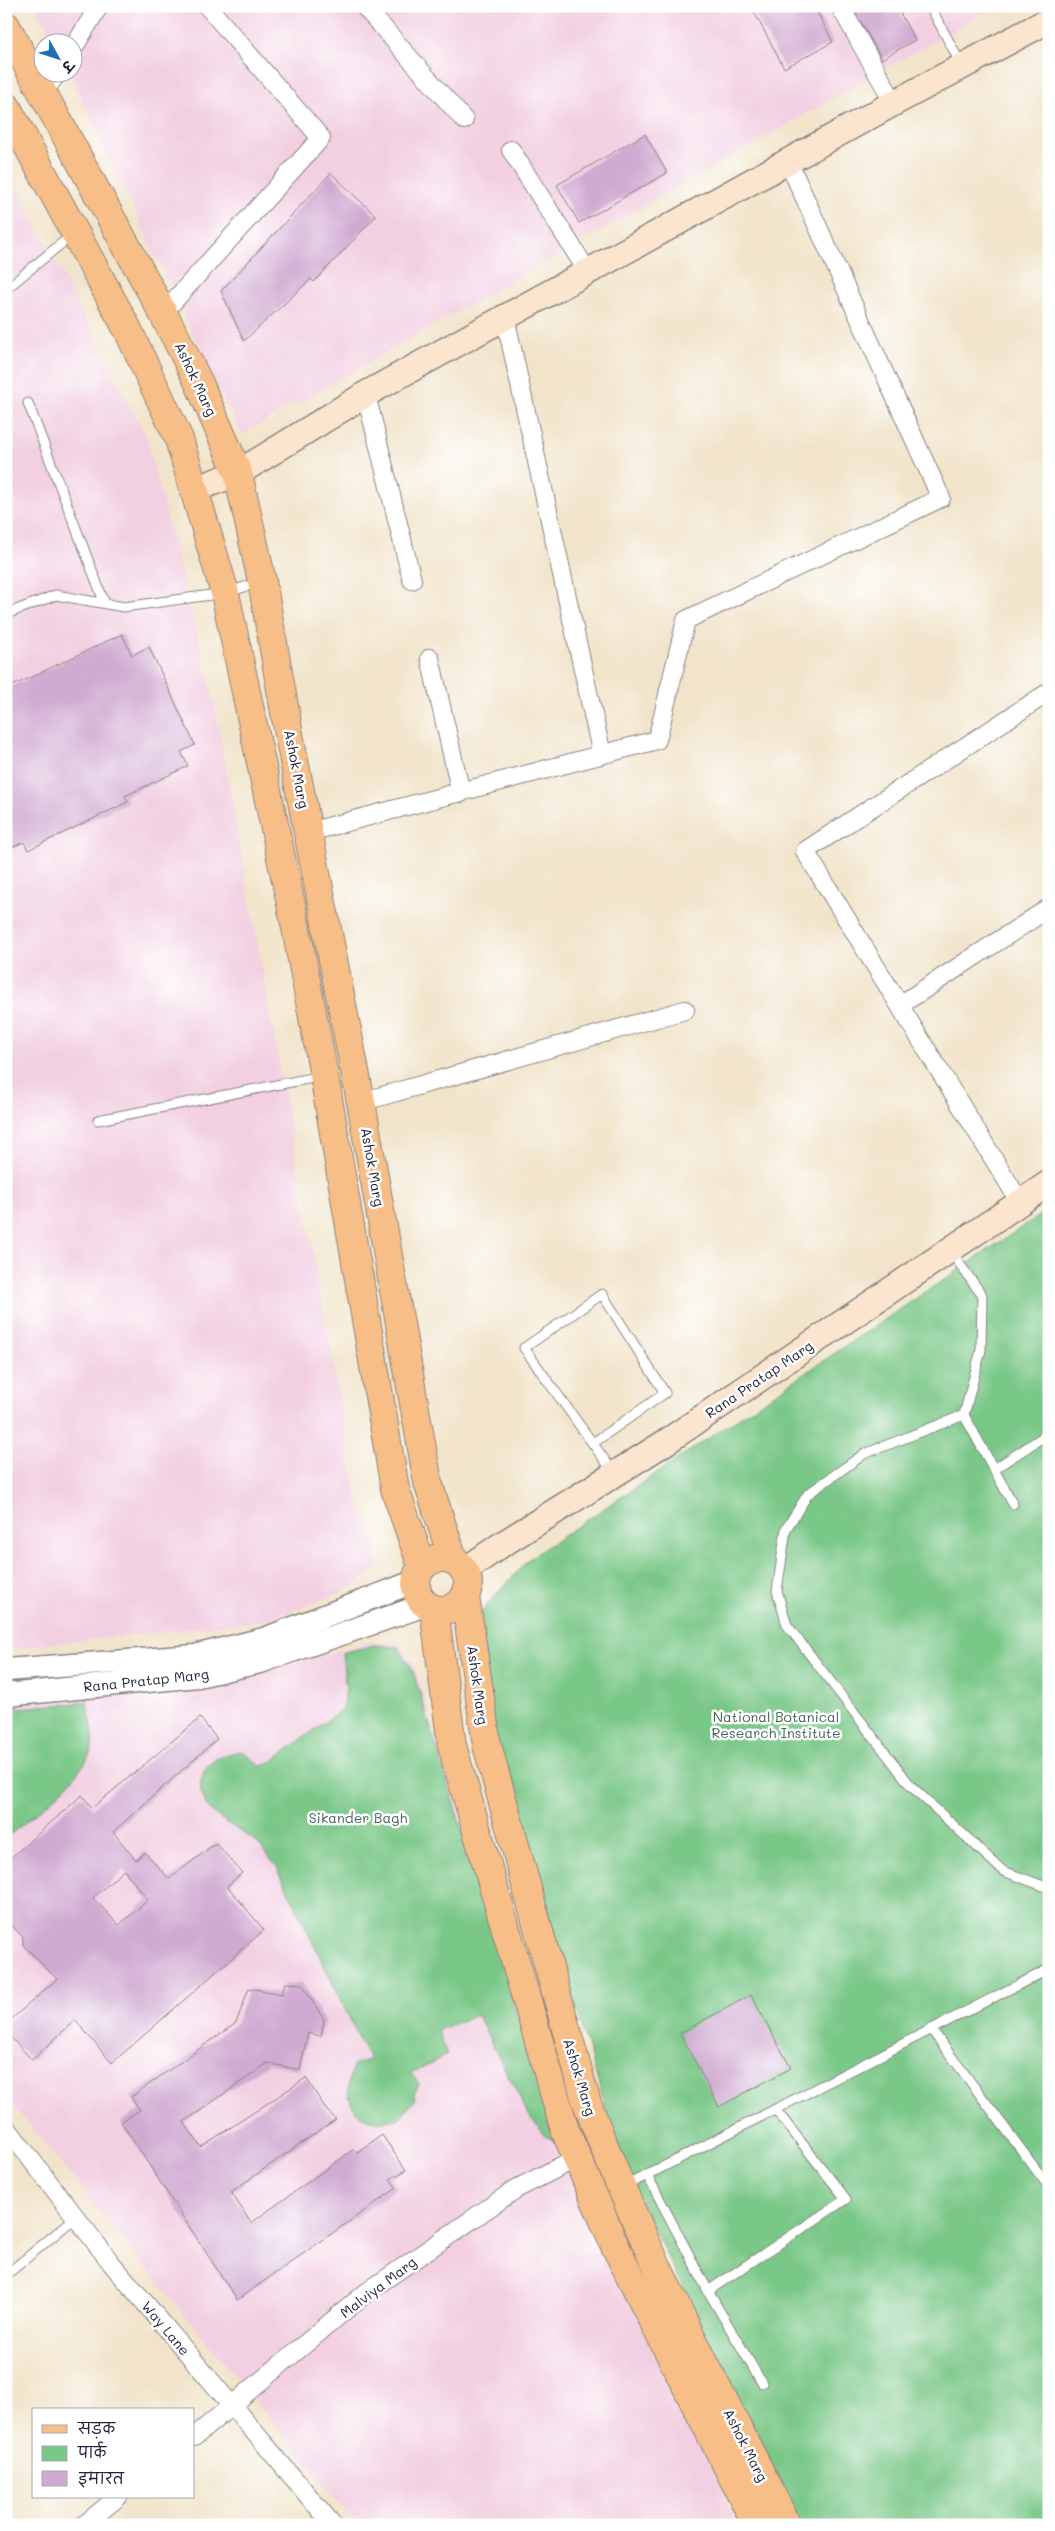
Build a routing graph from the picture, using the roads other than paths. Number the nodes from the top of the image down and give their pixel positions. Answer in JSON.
{"nodes":[{"id":1,"x":99,"y":6,"type":"edge"},
{"id":2,"x":207,"y":6,"type":"edge"},
{"id":3,"x":364,"y":6,"type":"edge"},
{"id":4,"x":840,"y":6,"type":"edge"},
{"id":5,"x":930,"y":6,"type":"edge"},
{"id":6,"x":1049,"y":20,"type":"edge"},
{"id":7,"x":6,"y":26,"type":"edge"},
{"id":8,"x":82,"y":34,"type":"edge"},
{"id":9,"x":962,"y":66,"type":"junction"},
{"id":10,"x":51,"y":82,"type":"edge"},
{"id":11,"x":42,"y":93,"type":"junction"},
{"id":12,"x":894,"y":102,"type":"junction"},
{"id":13,"x":6,"y":106,"type":"edge"},
{"id":14,"x":464,"y":120,"type":"dead end"},
{"id":15,"x":14,"y":138,"type":"edge"},
{"id":16,"x":511,"y":150,"type":"dead end"},
{"id":17,"x":788,"y":161,"type":"junction"},
{"id":18,"x":75,"y":232,"type":"junction"},
{"id":19,"x":588,"y":272,"type":"junction"},
{"id":20,"x":6,"y":289,"type":"edge"},
{"id":21,"x":164,"y":313,"type":"junction"},
{"id":22,"x":505,"y":317,"type":"junction"},
{"id":23,"x":366,"y":394,"type":"junction"},
{"id":24,"x":28,"y":403,"type":"dead end"},
{"id":25,"x":238,"y":473,"type":"junction"},
{"id":26,"x":193,"y":490,"type":"junction"},
{"id":27,"x":412,"y":580,"type":"dead end"},
{"id":28,"x":262,"y":582,"type":"junction"},
{"id":29,"x":225,"y":593,"type":"junction"},
{"id":30,"x":105,"y":604,"type":"junction"},
{"id":31,"x":6,"y":614,"type":"edge"},
{"id":32,"x":430,"y":658,"type":"dead end"},
{"id":33,"x":1049,"y":692,"type":"edge"},
{"id":34,"x":602,"y":755,"type":"junction"},
{"id":35,"x":461,"y":793,"type":"junction"},
{"id":36,"x":309,"y":832,"type":"junction"},
{"id":37,"x":1049,"y":908,"type":"edge"},
{"id":38,"x":900,"y":1005,"type":"junction"},
{"id":39,"x":685,"y":1010,"type":"dead end"},
{"id":40,"x":324,"y":1075,"type":"junction"},
{"id":41,"x":361,"y":1102,"type":"junction"},
{"id":42,"x":98,"y":1120,"type":"dead end"},
{"id":43,"x":1049,"y":1183,"type":"edge"},
{"id":44,"x":1020,"y":1202,"type":"junction"},
{"id":45,"x":950,"y":1250,"type":"junction"},
{"id":46,"x":964,"y":1415,"type":"junction"},
{"id":47,"x":1049,"y":1432,"type":"edge"},
{"id":48,"x":593,"y":1443,"type":"junction"},
{"id":49,"x":994,"y":1469,"type":"junction"},
{"id":50,"x":616,"y":1475,"type":"junction"},
{"id":51,"x":1013,"y":1504,"type":"dead end"},
{"id":52,"x":461,"y":1576,"type":"junction"},
{"id":53,"x":424,"y":1590,"type":"junction"},
{"id":54,"x":6,"y":1670,"type":"edge"},
{"id":55,"x":6,"y":1695,"type":"edge"},
{"id":56,"x":1049,"y":1888,"type":"edge"},
{"id":57,"x":1049,"y":1969,"type":"edge"},
{"id":58,"x":931,"y":2030,"type":"junction"},
{"id":59,"x":775,"y":2109,"type":"junction"},
{"id":60,"x":6,"y":2127,"type":"edge"},
{"id":61,"x":577,"y":2158,"type":"junction"},
{"id":62,"x":647,"y":2175,"type":"junction"},
{"id":63,"x":1049,"y":2187,"type":"edge"},
{"id":64,"x":621,"y":2188,"type":"junction"},
{"id":65,"x":76,"y":2217,"type":"junction"},
{"id":66,"x":6,"y":2275,"type":"edge"},
{"id":67,"x":708,"y":2291,"type":"junction"},
{"id":68,"x":762,"y":2383,"type":"dead end"},
{"id":69,"x":232,"y":2406,"type":"junction"},
{"id":70,"x":195,"y":2436,"type":"edge"},
{"id":71,"x":117,"y":2498,"type":"edge"},
{"id":72,"x":84,"y":2525,"type":"edge"},
{"id":73,"x":333,"y":2525,"type":"edge"},
{"id":74,"x":757,"y":2525,"type":"edge"},
{"id":75,"x":787,"y":2525,"type":"edge"}],
"edges":[{"from":1,"to":8,"type":"street"},
{"from":2,"to":21,"type":"street"},
{"from":3,"to":14,"type":"street"},
{"from":4,"to":12,"type":"street"},
{"from":5,"to":9,"type":"lane"},
{"from":6,"to":9,"type":"main road"},
{"from":7,"to":11,"type":"main road","name":"Ashok Marg"},
{"from":9,"to":12,"type":"main road"},
{"from":10,"to":11,"type":"street"},
{"from":11,"to":21,"type":"main road","name":"Ashok Marg"},
{"from":12,"to":17,"type":"main road"},
{"from":13,"to":15,"type":"main road","name":"Ashok Marg"},
{"from":15,"to":18,"type":"main road","name":"Ashok Marg"},
{"from":16,"to":19,"type":"street"},
{"from":17,"to":19,"type":"main road"},
{"from":17,"to":34,"type":"street"},
{"from":18,"to":20,"type":"lane"},
{"from":18,"to":26,"type":"main road","name":"Ashok Marg"},
{"from":19,"to":22,"type":"main road"},
{"from":21,"to":25,"type":"main road","name":"Ashok Marg"},
{"from":22,"to":23,"type":"main road"},
{"from":22,"to":34,"type":"street"},
{"from":23,"to":25,"type":"main road"},
{"from":23,"to":27,"type":"street"},
{"from":24,"to":30,"type":"lane"},
{"from":25,"to":26,"type":"main road"},
{"from":25,"to":28,"type":"main road","name":"Ashok Marg"},
{"from":26,"to":29,"type":"main road","name":"Ashok Marg"},
{"from":28,"to":29,"type":"lane"},
{"from":28,"to":36,"type":"main road","name":"Ashok Marg"},
{"from":29,"to":30,"type":"lane"},
{"from":29,"to":40,"type":"main road","name":"Ashok Marg"},
{"from":30,"to":31,"type":"lane"},
{"from":32,"to":35,"type":"street"},
{"from":33,"to":38,"type":"street"},
{"from":34,"to":35,"type":"street"},
{"from":35,"to":36,"type":"street"},
{"from":36,"to":41,"type":"main road","name":"Ashok Marg"},
{"from":37,"to":38,"type":"street"},
{"from":38,"to":44,"type":"street"},
{"from":39,"to":41,"type":"street"},
{"from":40,"to":42,"type":"lane"},
{"from":40,"to":53,"type":"main road","name":"Ashok Marg"},
{"from":41,"to":52,"type":"main road","name":"Ashok Marg"},
{"from":43,"to":44,"type":"main road","name":"Rana Pratap Marg"},
{"from":44,"to":45,"type":"main road","name":"Rana Pratap Marg"},
{"from":45,"to":46,"type":"lane"},
{"from":45,"to":50,"type":"main road","name":"Rana Pratap Marg"},
{"from":46,"to":49,"type":"lane"},
{"from":46,"to":56,"type":"lane"},
{"from":47,"to":49,"type":"lane"},
{"from":48,"to":48,"type":"lane"},
{"from":48,"to":50,"type":"lane"},
{"from":49,"to":51,"type":"lane"},
{"from":50,"to":52,"type":"main road","name":"Rana Pratap Marg"},
{"from":52,"to":53,"type":"main road"},
{"from":52,"to":53,"type":"main road"},
{"from":52,"to":64,"type":"main road","name":"Ashok Marg"},
{"from":53,"to":54,"type":"street","name":"Rana Pratap Marg"},
{"from":53,"to":55,"type":"street","name":"Rana Pratap Marg"},
{"from":53,"to":61,"type":"main road","name":"Ashok Marg"},
{"from":57,"to":58,"type":"lane"},
{"from":58,"to":59,"type":"lane"},
{"from":58,"to":63,"type":"lane"},
{"from":59,"to":62,"type":"lane"},
{"from":59,"to":67,"type":"lane"},
{"from":60,"to":65,"type":"street","name":"Way Lane"},
{"from":61,"to":69,"type":"street","name":"Malviya Marg"},
{"from":61,"to":74,"type":"main road","name":"Ashok Marg"},
{"from":62,"to":64,"type":"lane"},
{"from":62,"to":67,"type":"lane"},
{"from":64,"to":75,"type":"main road","name":"Ashok Marg"},
{"from":65,"to":66,"type":"lane"},
{"from":65,"to":69,"type":"street","name":"Way Lane"},
{"from":67,"to":68,"type":"lane"},
{"from":69,"to":70,"type":"street","name":"Malviya Marg"},
{"from":69,"to":73,"type":"street","name":"Way Lane"},
{"from":71,"to":72,"type":"street"}]}
